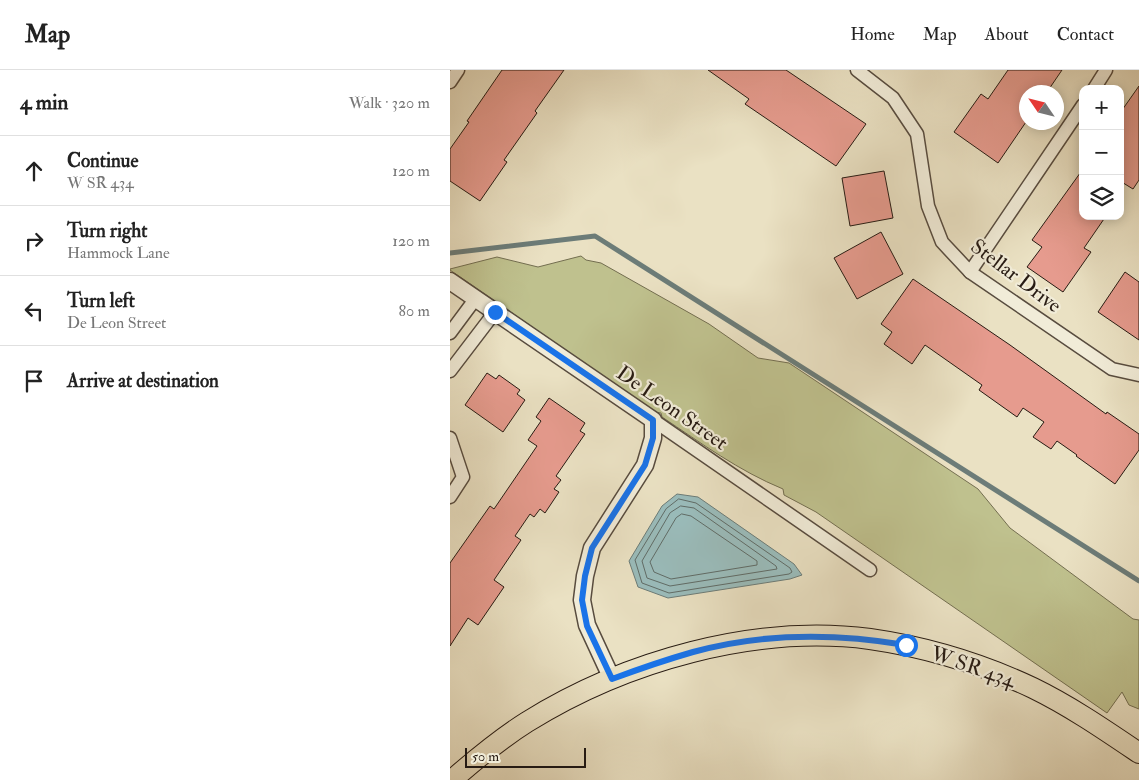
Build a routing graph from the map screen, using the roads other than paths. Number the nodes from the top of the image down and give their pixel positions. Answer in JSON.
{"nodes":[{"id":1,"x":458,"y":70,"type":"edge"},
{"id":2,"x":858,"y":70,"type":"edge"},
{"id":3,"x":1106,"y":70,"type":"edge"},
{"id":4,"x":450,"y":82,"type":"edge"},
{"id":5,"x":1097,"y":85,"type":"edge"},
{"id":6,"x":1079,"y":111,"type":"edge"},
{"id":7,"x":970,"y":272,"type":"junction"},
{"id":8,"x":450,"y":280,"type":"edge"},
{"id":9,"x":476,"y":298,"type":"junction"},
{"id":10,"x":495,"y":312,"type":"junction"},
{"id":11,"x":450,"y":333,"type":"edge"},
{"id":12,"x":452,"y":366,"type":"edge"},
{"id":13,"x":1139,"y":375,"type":"edge"},
{"id":14,"x":653,"y":420,"type":"junction"},
{"id":15,"x":450,"y":438,"type":"edge"},
{"id":16,"x":450,"y":497,"type":"edge"},
{"id":17,"x":870,"y":570,"type":"dead end"},
{"id":18,"x":612,"y":679,"type":"junction"},
{"id":19,"x":1139,"y":753,"type":"edge"},
{"id":20,"x":452,"y":780,"type":"edge"}],
"edges":[{"from":1,"to":4,"type":"street"},
{"from":2,"to":7,"type":"street","name":"Stellar Drive"},
{"from":3,"to":5,"type":"street"},
{"from":6,"to":7,"type":"street"},
{"from":7,"to":13,"type":"street","name":"Stellar Drive"},
{"from":8,"to":9,"type":"street","name":"De Leon Street"},
{"from":9,"to":10,"type":"street","name":"De Leon Street"},
{"from":9,"to":11,"type":"street"},
{"from":10,"to":12,"type":"street"},
{"from":10,"to":14,"type":"street","name":"De Leon Street"},
{"from":14,"to":17,"type":"street","name":"De Leon Street"},
{"from":14,"to":18,"type":"street"},
{"from":15,"to":16,"type":"street"},
{"from":18,"to":19,"type":"main road","name":"W SR 434"},
{"from":18,"to":20,"type":"main road","name":"W SR 434"}]}
